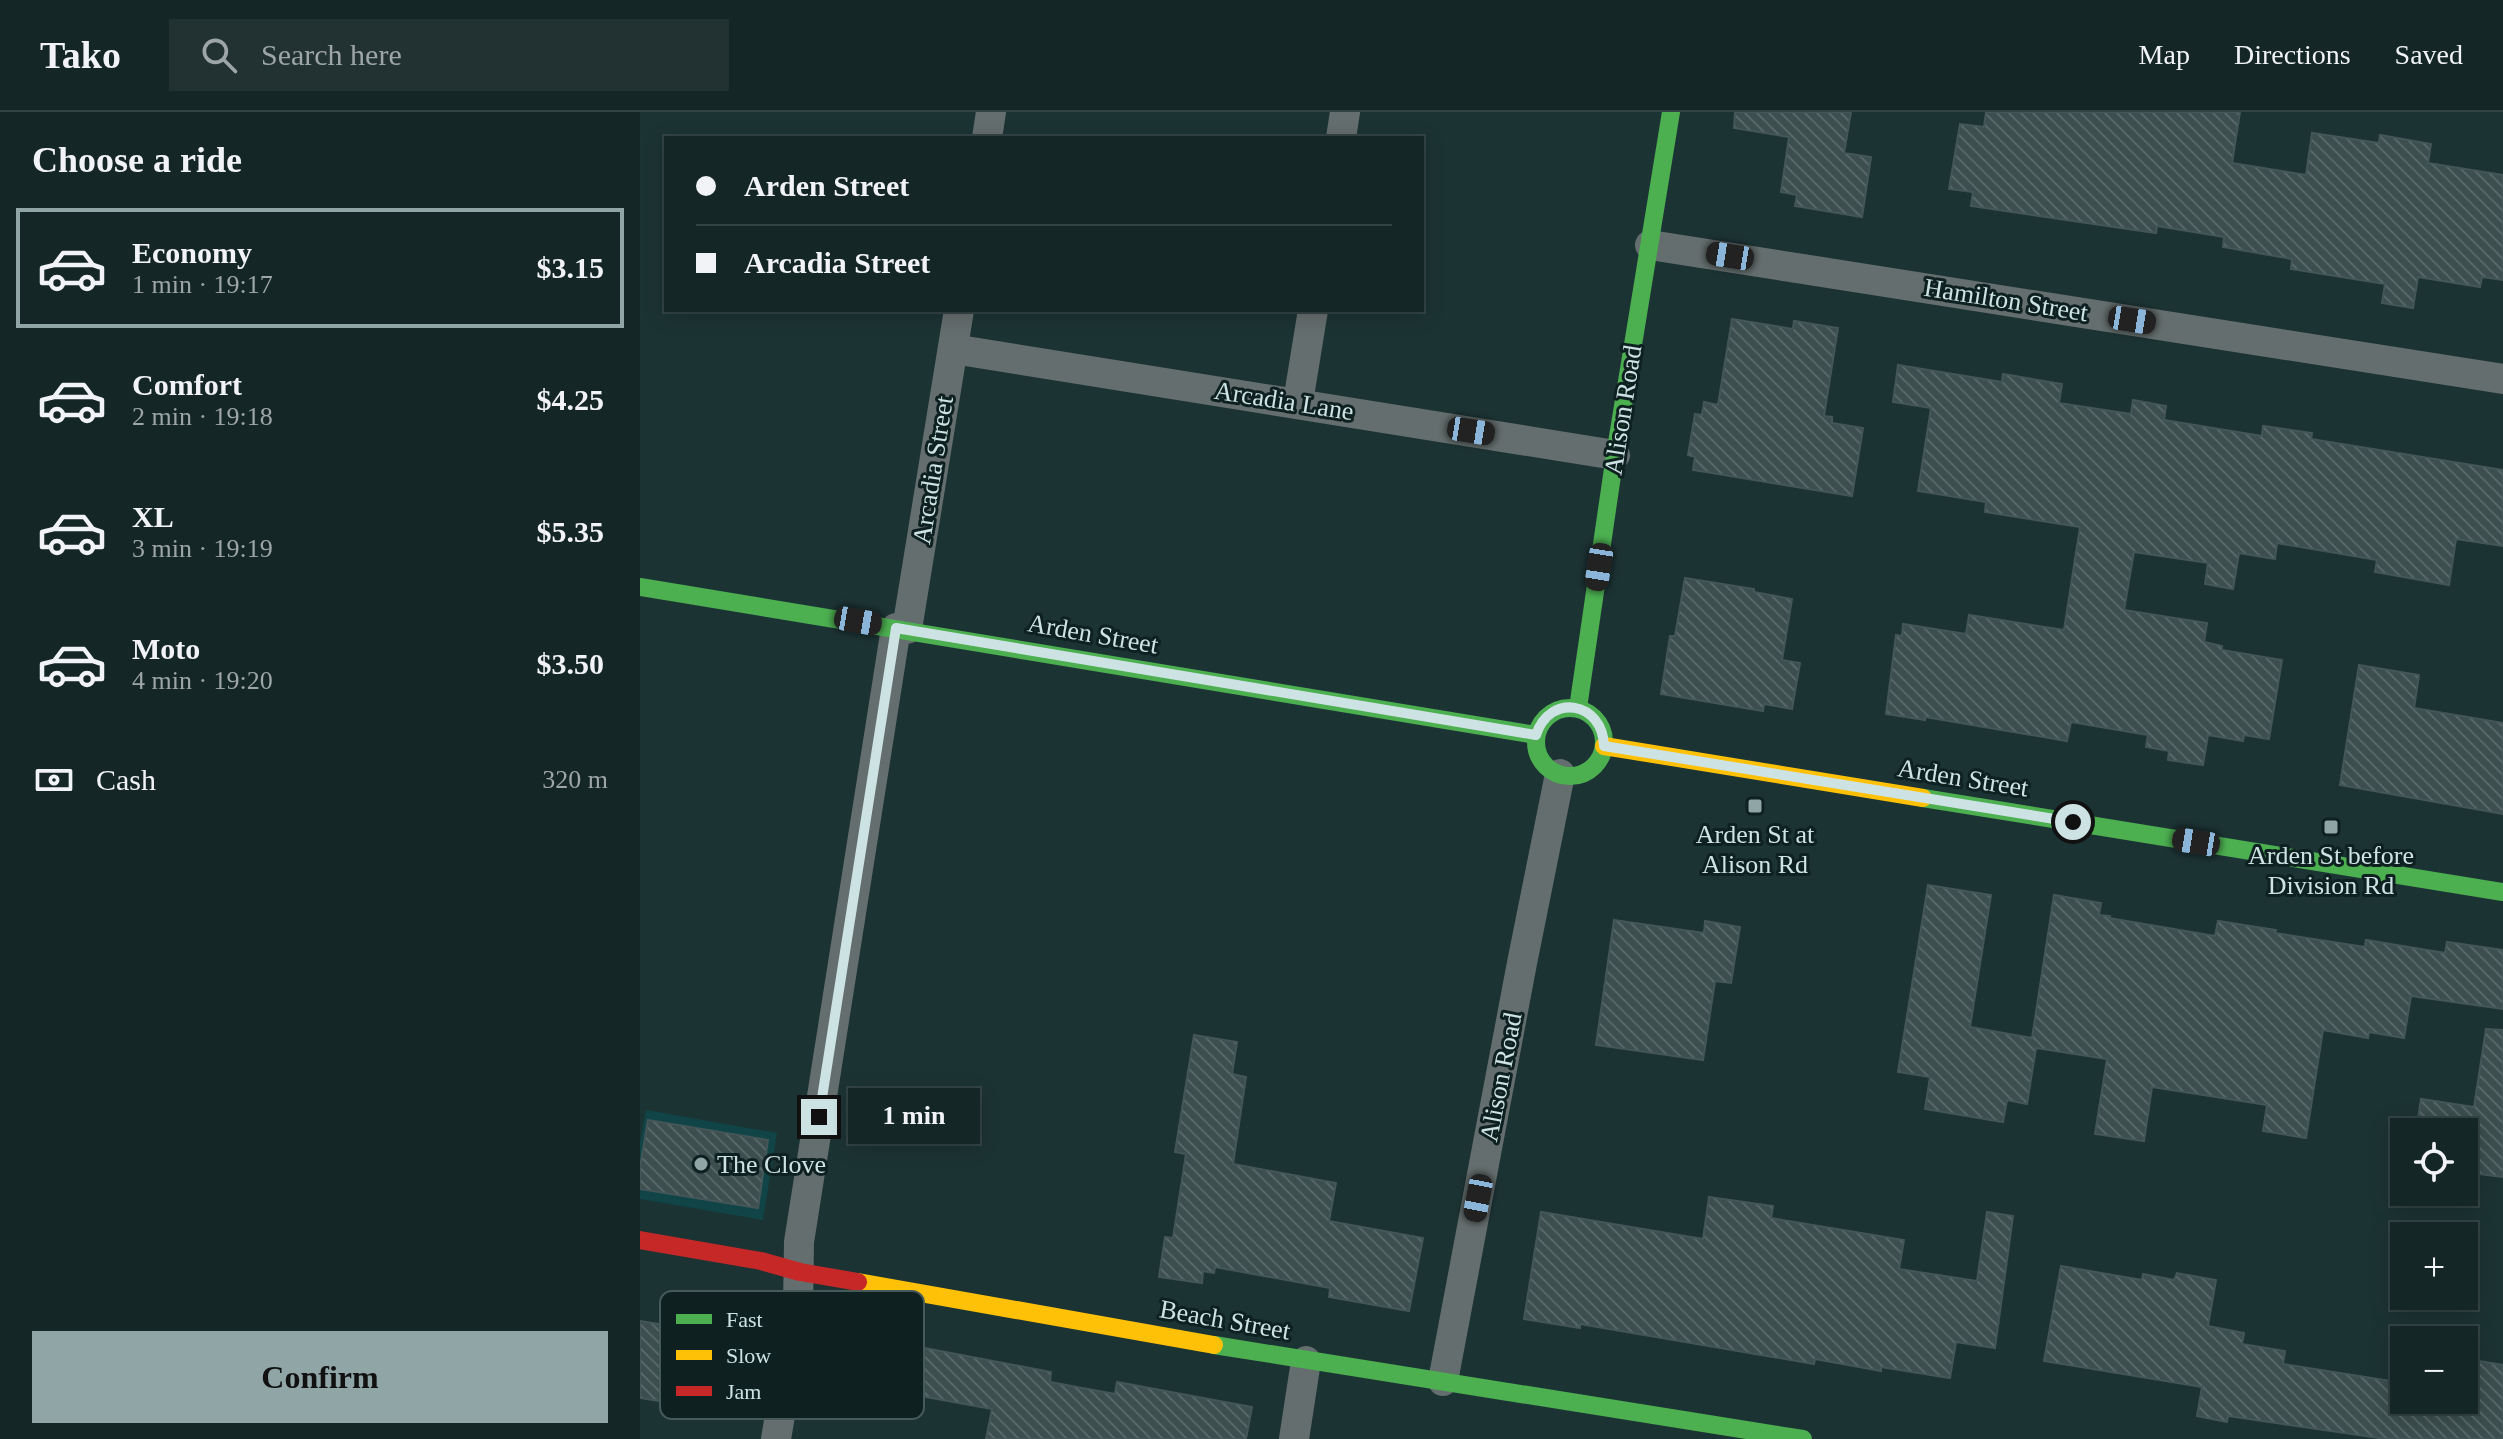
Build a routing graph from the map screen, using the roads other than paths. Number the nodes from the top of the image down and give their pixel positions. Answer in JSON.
{"nodes":[{"id":1,"x":991,"y":112,"type":"edge"},
{"id":2,"x":1345,"y":112,"type":"edge"},
{"id":3,"x":1671,"y":112,"type":"edge"},
{"id":4,"x":987,"y":136,"type":"edge"},
{"id":5,"x":1341,"y":136,"type":"edge"},
{"id":6,"x":1650,"y":245,"type":"junction"},
{"id":7,"x":959,"y":312,"type":"edge"},
{"id":8,"x":1313,"y":312,"type":"edge"},
{"id":9,"x":953,"y":349,"type":"junction"},
{"id":10,"x":2503,"y":379,"type":"edge"},
{"id":11,"x":1298,"y":402,"type":"junction"},
{"id":12,"x":1615,"y":455,"type":"junction"},
{"id":13,"x":640,"y":587,"type":"edge"},
{"id":14,"x":901,"y":628,"type":"junction"},
{"id":15,"x":1578,"y":708,"type":"junction"},
{"id":16,"x":1536,"y":735,"type":"junction"},
{"id":17,"x":1604,"y":746,"type":"junction"},
{"id":18,"x":1560,"y":774,"type":"junction"},
{"id":19,"x":2503,"y":892,"type":"edge"},
{"id":20,"x":640,"y":1240,"type":"edge"},
{"id":21,"x":800,"y":1272,"type":"junction"},
{"id":22,"x":799,"y":1291,"type":"edge"},
{"id":23,"x":908,"y":1291,"type":"edge"},
{"id":24,"x":924,"y":1294,"type":"edge"},
{"id":25,"x":1306,"y":1361,"type":"junction"},
{"id":26,"x":1443,"y":1381,"type":"junction"},
{"id":27,"x":779,"y":1419,"type":"edge"},
{"id":28,"x":776,"y":1439,"type":"edge"},
{"id":29,"x":1294,"y":1439,"type":"edge"},
{"id":30,"x":1803,"y":1439,"type":"edge"}],
"edges":[{"from":1,"to":4,"type":"street"},
{"from":2,"to":5,"type":"street"},
{"from":3,"to":6,"type":"main road","name":"Alison Road"},
{"from":6,"to":10,"type":"street","name":"Hamilton Street"},
{"from":6,"to":12,"type":"main road","name":"Alison Road"},
{"from":7,"to":9,"type":"street","name":"Arcadia Street"},
{"from":8,"to":11,"type":"street"},
{"from":9,"to":11,"type":"street","name":"Arcadia Lane"},
{"from":9,"to":14,"type":"street","name":"Arcadia Street"},
{"from":11,"to":12,"type":"street","name":"Arcadia Lane"},
{"from":12,"to":15,"type":"main road","name":"Alison Road"},
{"from":13,"to":14,"type":"main road","name":"Arden Street"},
{"from":14,"to":16,"type":"main road","name":"Arden Street"},
{"from":14,"to":21,"type":"street","name":"Arcadia Street"},
{"from":15,"to":16,"type":"main road"},
{"from":15,"to":17,"type":"main road"},
{"from":16,"to":18,"type":"main road"},
{"from":17,"to":18,"type":"main road"},
{"from":17,"to":19,"type":"main road","name":"Arden Street"},
{"from":18,"to":26,"type":"street","name":"Alison Road"},
{"from":20,"to":21,"type":"main road","name":"Beach Street"},
{"from":21,"to":22,"type":"street","name":"Arcadia Street"},
{"from":21,"to":23,"type":"main road","name":"Beach Street"},
{"from":24,"to":25,"type":"main road","name":"Beach Street"},
{"from":25,"to":26,"type":"main road","name":"Beach Street"},
{"from":25,"to":29,"type":"street"},
{"from":26,"to":30,"type":"main road","name":"Beach Street"},
{"from":27,"to":28,"type":"street","name":"Arcadia Street"}]}
